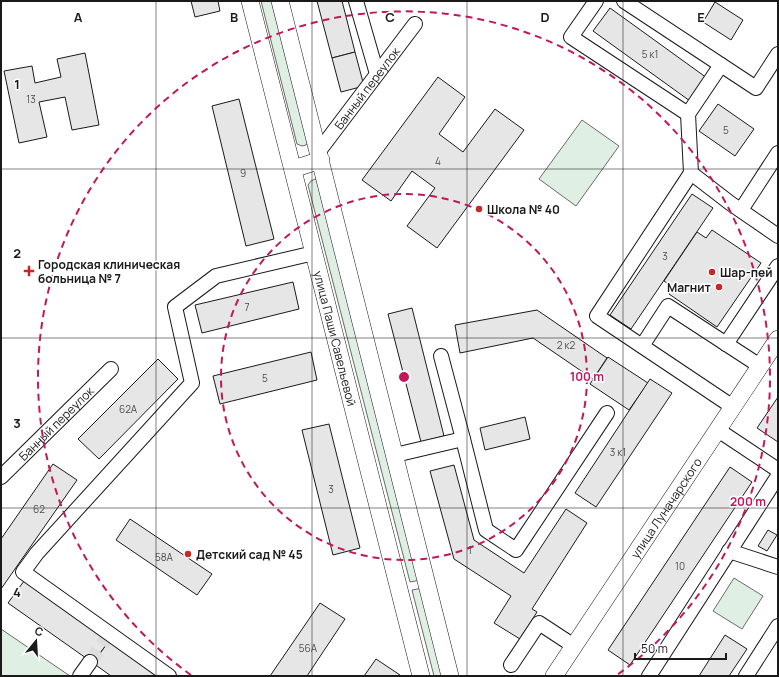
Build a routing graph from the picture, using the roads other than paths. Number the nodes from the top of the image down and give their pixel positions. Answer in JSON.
{"nodes":[{"id":1,"x":250,"y":1,"type":"edge"},
{"id":2,"x":280,"y":1,"type":"edge"},
{"id":3,"x":356,"y":1,"type":"edge"},
{"id":4,"x":596,"y":1,"type":"edge"},
{"id":5,"x":624,"y":1,"type":"edge"},
{"id":6,"x":415,"y":24,"type":"dead end"},
{"id":7,"x":778,"y":54,"type":"edge"},
{"id":8,"x":721,"y":65,"type":"junction"},
{"id":9,"x":377,"y":74,"type":"junction"},
{"id":10,"x":688,"y":114,"type":"junction"},
{"id":11,"x":778,"y":153,"type":"edge"},
{"id":12,"x":320,"y":156,"type":"junction"},
{"id":13,"x":293,"y":169,"type":"junction"},
{"id":14,"x":692,"y":173,"type":"junction"},
{"id":15,"x":741,"y":210,"type":"junction"},
{"id":16,"x":778,"y":236,"type":"edge"},
{"id":17,"x":314,"y":253,"type":"junction"},
{"id":18,"x":778,"y":266,"type":"edge"},
{"id":19,"x":778,"y":339,"type":"edge"},
{"id":20,"x":726,"y":344,"type":"junction"},
{"id":21,"x":642,"y":346,"type":"junction"},
{"id":22,"x":442,"y":356,"type":"dead end"},
{"id":23,"x":760,"y":366,"type":"junction"},
{"id":24,"x":111,"y":369,"type":"dead end"},
{"id":25,"x":733,"y":407,"type":"junction"},
{"id":26,"x":607,"y":413,"type":"dead end"},
{"id":27,"x":718,"y":430,"type":"junction"},
{"id":28,"x":463,"y":439,"type":"junction"},
{"id":29,"x":395,"y":455,"type":"junction"},
{"id":30,"x":778,"y":470,"type":"edge"},
{"id":31,"x":778,"y":476,"type":"edge"},
{"id":32,"x":1,"y":478,"type":"edge"},
{"id":33,"x":729,"y":551,"type":"junction"},
{"id":34,"x":778,"y":567,"type":"edge"},
{"id":35,"x":778,"y":626,"type":"edge"},
{"id":36,"x":574,"y":646,"type":"junction"},
{"id":37,"x":90,"y":662,"type":"tunnel mouth"},
{"id":38,"x":511,"y":665,"type":"dead end"},
{"id":39,"x":419,"y":674,"type":"edge"},
{"id":40,"x":80,"y":676,"type":"edge"},
{"id":41,"x":169,"y":676,"type":"edge"},
{"id":42,"x":450,"y":676,"type":"edge"},
{"id":43,"x":554,"y":676,"type":"edge"},
{"id":44,"x":649,"y":676,"type":"edge"},
{"id":45,"x":746,"y":676,"type":"edge"}],
"edges":[{"from":1,"to":13,"type":"main road","name":"улица Паши Савельевой"},
{"from":2,"to":12,"type":"main road"},
{"from":3,"to":9,"type":"street"},
{"from":4,"to":10,"type":"street"},
{"from":5,"to":8,"type":"street"},
{"from":6,"to":9,"type":"street","name":"Банный переулок"},
{"from":7,"to":8,"type":"street"},
{"from":8,"to":10,"type":"street"},
{"from":9,"to":12,"type":"street","name":"Банный переулок"},
{"from":10,"to":14,"type":"street"},
{"from":11,"to":15,"type":"street"},
{"from":12,"to":13,"type":"main road"},
{"from":12,"to":29,"type":"main road"},
{"from":13,"to":17,"type":"main road","name":"улица Паши Савельевой"},
{"from":14,"to":15,"type":"street"},
{"from":14,"to":21,"type":"street"},
{"from":15,"to":16,"type":"street"},
{"from":17,"to":39,"type":"main road","name":"улица Паши Савельевой"},
{"from":17,"to":41,"type":"street"},
{"from":18,"to":20,"type":"street"},
{"from":19,"to":23,"type":"main road","name":"улица Луначарского"},
{"from":20,"to":21,"type":"street"},
{"from":20,"to":23,"type":"street"},
{"from":21,"to":25,"type":"street"},
{"from":22,"to":28,"type":"street"},
{"from":23,"to":25,"type":"main road","name":"улица Луначарского"},
{"from":24,"to":32,"type":"street","name":"Банный переулок"},
{"from":25,"to":27,"type":"main road","name":"улица Луначарского"},
{"from":26,"to":28,"type":"street"},
{"from":27,"to":30,"type":"street"},
{"from":27,"to":36,"type":"main road","name":"улица Луначарского"},
{"from":28,"to":29,"type":"street"},
{"from":29,"to":42,"type":"main road"},
{"from":31,"to":33,"type":"street"},
{"from":33,"to":34,"type":"street"},
{"from":33,"to":44,"type":"street"},
{"from":35,"to":45,"type":"street"},
{"from":36,"to":38,"type":"street"},
{"from":36,"to":43,"type":"main road","name":"улица Луначарского"},
{"from":37,"to":40,"type":"street"}]}
